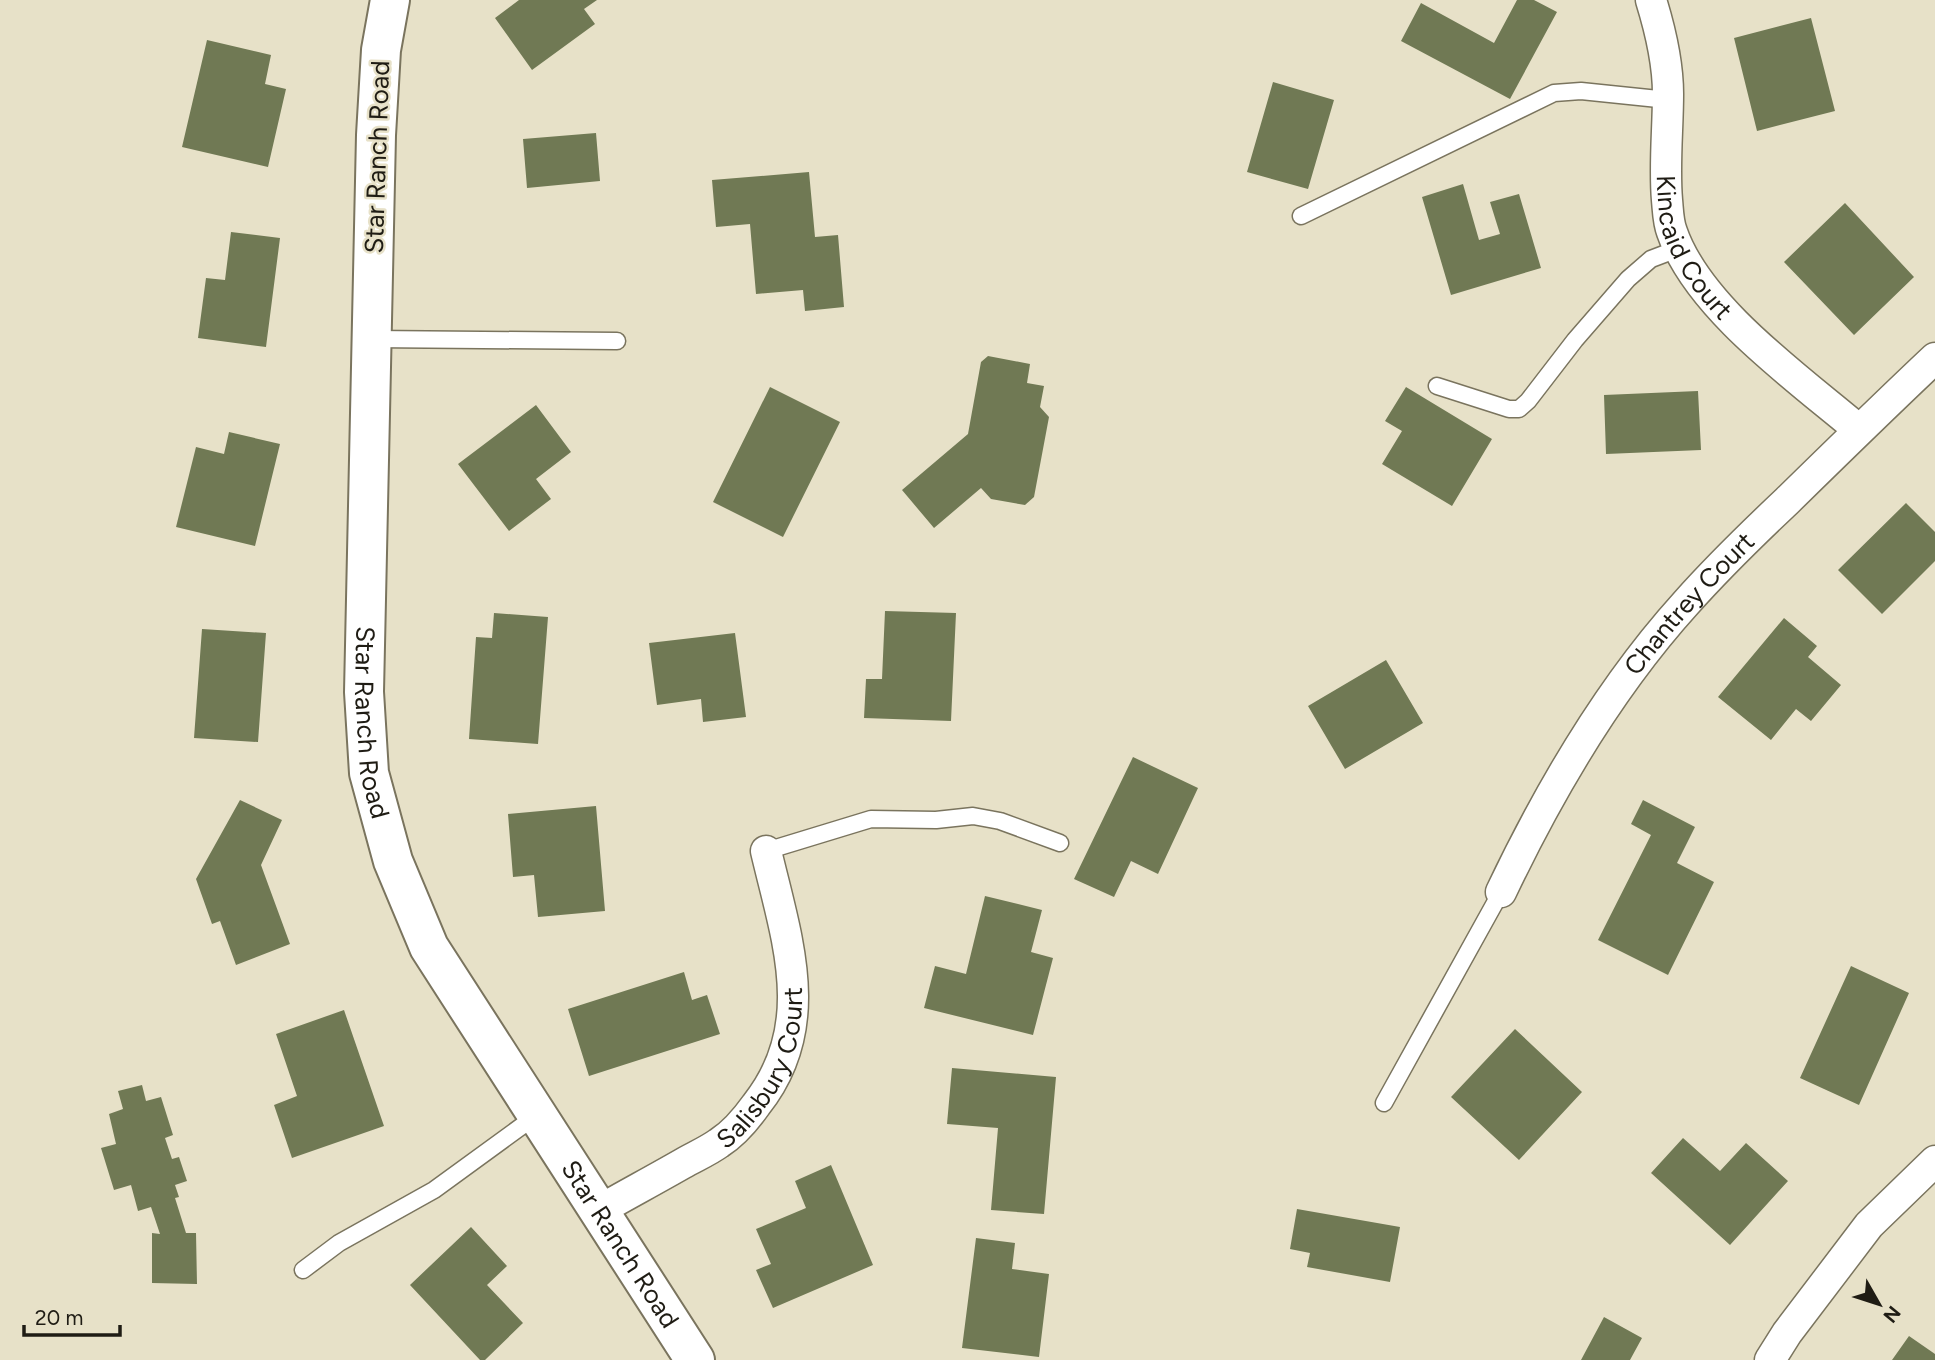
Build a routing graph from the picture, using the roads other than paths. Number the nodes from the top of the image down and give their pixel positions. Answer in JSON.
{"nodes":[{"id":1,"x":390,"y":0,"type":"edge"},
{"id":2,"x":1651,"y":0,"type":"edge"},
{"id":3,"x":1668,"y":100,"type":"junction"},
{"id":4,"x":1301,"y":216,"type":"dead end"},
{"id":5,"x":1680,"y":248,"type":"junction"},
{"id":6,"x":372,"y":338,"type":"junction"},
{"id":7,"x":617,"y":341,"type":"dead end"},
{"id":8,"x":1935,"y":358,"type":"edge"},
{"id":9,"x":1437,"y":386,"type":"dead end"},
{"id":10,"x":1859,"y":430,"type":"junction"},
{"id":11,"x":1060,"y":843,"type":"dead end"},
{"id":12,"x":766,"y":851,"type":"joint"},
{"id":13,"x":1501,"y":892,"type":"joint"},
{"id":14,"x":1384,"y":1103,"type":"dead end"},
{"id":15,"x":537,"y":1115,"type":"junction"},
{"id":16,"x":1935,"y":1161,"type":"edge"},
{"id":17,"x":598,"y":1211,"type":"junction"},
{"id":18,"x":303,"y":1270,"type":"dead end"},
{"id":19,"x":695,"y":1360,"type":"edge"},
{"id":20,"x":1769,"y":1360,"type":"edge"}],
"edges":[{"from":1,"to":6,"type":"street","name":"Star Ranch Road"},
{"from":2,"to":3,"type":"street","name":"Kincaid Court"},
{"from":3,"to":4,"type":"lane"},
{"from":3,"to":5,"type":"street","name":"Kincaid Court"},
{"from":5,"to":9,"type":"lane"},
{"from":5,"to":10,"type":"street","name":"Kincaid Court"},
{"from":6,"to":7,"type":"lane"},
{"from":6,"to":15,"type":"street","name":"Star Ranch Road"},
{"from":8,"to":10,"type":"street","name":"Chantrey Court"},
{"from":10,"to":13,"type":"street","name":"Chantrey Court"},
{"from":11,"to":12,"type":"lane"},
{"from":12,"to":17,"type":"street","name":"Salisbury Court"},
{"from":13,"to":14,"type":"lane"},
{"from":15,"to":17,"type":"street","name":"Star Ranch Road"},
{"from":15,"to":18,"type":"lane"},
{"from":16,"to":20,"type":"street"},
{"from":17,"to":19,"type":"street","name":"Star Ranch Road"}]}
